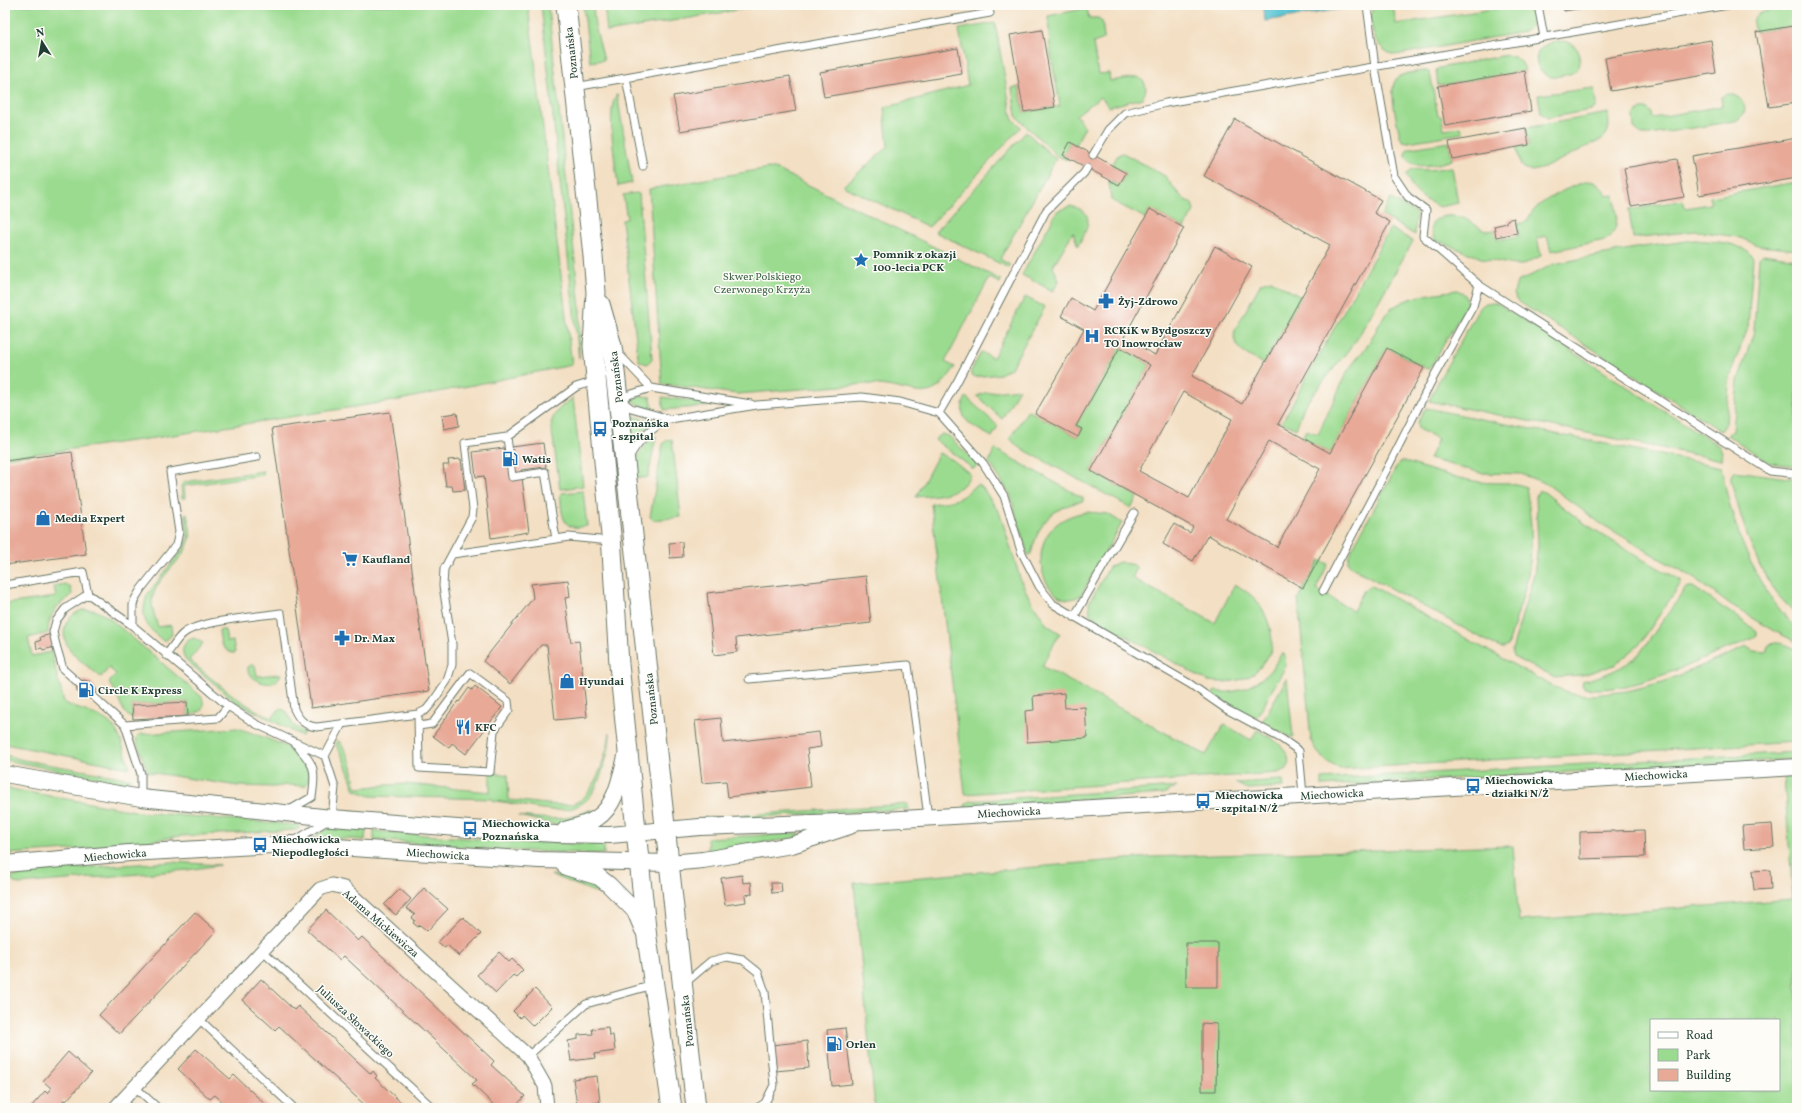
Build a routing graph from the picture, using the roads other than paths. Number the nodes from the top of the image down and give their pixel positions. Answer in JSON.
{"nodes":[{"id":1,"x":566,"y":5,"type":"edge"},
{"id":2,"x":1367,"y":5,"type":"edge"},
{"id":3,"x":1538,"y":5,"type":"edge"},
{"id":4,"x":1728,"y":5,"type":"edge"},
{"id":5,"x":990,"y":13,"type":"dead end"},
{"id":6,"x":1544,"y":37,"type":"junction"},
{"id":7,"x":1375,"y":67,"type":"junction"},
{"id":8,"x":626,"y":78,"type":"junction"},
{"id":9,"x":575,"y":87,"type":"junction"},
{"id":10,"x":1093,"y":155,"type":"dead end"},
{"id":11,"x":643,"y":166,"type":"dead end"},
{"id":12,"x":1087,"y":168,"type":"dead end"},
{"id":13,"x":1478,"y":285,"type":"junction"},
{"id":14,"x":596,"y":292,"type":"junction"},
{"id":15,"x":612,"y":346,"type":"junction"},
{"id":16,"x":595,"y":381,"type":"junction"},
{"id":17,"x":651,"y":388,"type":"junction"},
{"id":18,"x":608,"y":399,"type":"junction"},
{"id":19,"x":757,"y":405,"type":"junction"},
{"id":20,"x":939,"y":413,"type":"junction"},
{"id":21,"x":670,"y":419,"type":"junction"},
{"id":22,"x":507,"y":437,"type":"junction"},
{"id":23,"x":257,"y":457,"type":"dead end"},
{"id":24,"x":626,"y":465,"type":"junction"},
{"id":25,"x":1797,"y":474,"type":"edge"},
{"id":26,"x":1134,"y":513,"type":"dead end"},
{"id":27,"x":556,"y":539,"type":"junction"},
{"id":28,"x":611,"y":541,"type":"junction"},
{"id":29,"x":453,"y":554,"type":"junction"},
{"id":30,"x":5,"y":585,"type":"edge"},
{"id":31,"x":1323,"y":591,"type":"dead end"},
{"id":32,"x":88,"y":594,"type":"junction"},
{"id":33,"x":1074,"y":617,"type":"junction"},
{"id":34,"x":133,"y":626,"type":"junction"},
{"id":35,"x":166,"y":655,"type":"junction"},
{"id":36,"x":749,"y":679,"type":"dead end"},
{"id":37,"x":228,"y":706,"type":"junction"},
{"id":38,"x":418,"y":714,"type":"junction"},
{"id":39,"x":342,"y":724,"type":"junction"},
{"id":40,"x":125,"y":725,"type":"junction"},
{"id":41,"x":419,"y":726,"type":"junction"},
{"id":42,"x":292,"y":740,"type":"junction"},
{"id":43,"x":627,"y":751,"type":"junction"},
{"id":44,"x":325,"y":756,"type":"junction"},
{"id":45,"x":1797,"y":767,"type":"edge"},
{"id":46,"x":5,"y":774,"type":"edge"},
{"id":47,"x":1303,"y":795,"type":"junction"},
{"id":48,"x":141,"y":798,"type":"junction"},
{"id":49,"x":284,"y":813,"type":"junction"},
{"id":50,"x":928,"y":817,"type":"junction"},
{"id":51,"x":332,"y":818,"type":"junction"},
{"id":52,"x":867,"y":821,"type":"junction"},
{"id":53,"x":666,"y":829,"type":"junction"},
{"id":54,"x":636,"y":833,"type":"junction"},
{"id":55,"x":556,"y":834,"type":"junction"},
{"id":56,"x":290,"y":844,"type":"junction"},
{"id":57,"x":539,"y":860,"type":"junction"},
{"id":58,"x":33,"y":862,"type":"junction"},
{"id":59,"x":639,"y":863,"type":"junction"},
{"id":60,"x":5,"y":864,"type":"edge"},
{"id":61,"x":669,"y":864,"type":"junction"},
{"id":62,"x":5,"y":875,"type":"edge"},
{"id":63,"x":647,"y":938,"type":"junction"},
{"id":64,"x":263,"y":951,"type":"junction"},
{"id":65,"x":654,"y":985,"type":"junction"},
{"id":66,"x":683,"y":985,"type":"junction"},
{"id":67,"x":199,"y":1019,"type":"junction"},
{"id":68,"x":528,"y":1056,"type":"junction"},
{"id":69,"x":135,"y":1087,"type":"junction"},
{"id":70,"x":698,"y":1107,"type":"edge"},
{"id":71,"x":115,"y":1108,"type":"edge"},
{"id":72,"x":158,"y":1108,"type":"edge"},
{"id":73,"x":294,"y":1108,"type":"edge"},
{"id":74,"x":433,"y":1108,"type":"edge"},
{"id":75,"x":547,"y":1108,"type":"edge"},
{"id":76,"x":672,"y":1108,"type":"edge"},
{"id":77,"x":757,"y":1108,"type":"edge"}],
"edges":[{"from":1,"to":9,"type":"main road","name":"Poznańska"},
{"from":2,"to":7,"type":"lane"},
{"from":3,"to":6,"type":"lane"},
{"from":4,"to":6,"type":"lane"},
{"from":5,"to":8,"type":"lane"},
{"from":6,"to":7,"type":"lane"},
{"from":7,"to":10,"type":"lane"},
{"from":7,"to":13,"type":"lane"},
{"from":8,"to":9,"type":"lane"},
{"from":8,"to":11,"type":"lane"},
{"from":9,"to":14,"type":"main road","name":"Poznańska"},
{"from":12,"to":20,"type":"lane"},
{"from":13,"to":25,"type":"lane"},
{"from":13,"to":31,"type":"lane"},
{"from":14,"to":15,"type":"main road","name":"Poznańska"},
{"from":14,"to":16,"type":"main road","name":"Poznańska"},
{"from":15,"to":17,"type":"lane"},
{"from":15,"to":18,"type":"main road","name":"Poznańska"},
{"from":16,"to":18,"type":"main road","name":"Poznańska"},
{"from":16,"to":22,"type":"lane"},
{"from":17,"to":18,"type":"lane"},
{"from":17,"to":19,"type":"lane"},
{"from":18,"to":21,"type":"lane"},
{"from":18,"to":24,"type":"main road","name":"Poznańska"},
{"from":18,"to":28,"type":"main road","name":"Poznańska"},
{"from":19,"to":20,"type":"lane"},
{"from":19,"to":21,"type":"lane"},
{"from":20,"to":33,"type":"lane"},
{"from":21,"to":24,"type":"lane"},
{"from":22,"to":27,"type":"lane"},
{"from":22,"to":29,"type":"lane"},
{"from":23,"to":34,"type":"lane"},
{"from":24,"to":53,"type":"main road","name":"Poznańska"},
{"from":26,"to":33,"type":"lane"},
{"from":27,"to":28,"type":"lane"},
{"from":27,"to":29,"type":"lane"},
{"from":28,"to":43,"type":"main road","name":"Poznańska"},
{"from":29,"to":38,"type":"lane"},
{"from":30,"to":32,"type":"lane"},
{"from":32,"to":34,"type":"lane"},
{"from":32,"to":40,"type":"lane"},
{"from":33,"to":47,"type":"lane"},
{"from":34,"to":35,"type":"lane"},
{"from":35,"to":37,"type":"lane"},
{"from":35,"to":39,"type":"lane"},
{"from":36,"to":50,"type":"lane"},
{"from":37,"to":40,"type":"lane"},
{"from":37,"to":42,"type":"lane"},
{"from":38,"to":39,"type":"lane"},
{"from":38,"to":41,"type":"lane"},
{"from":39,"to":44,"type":"lane"},
{"from":40,"to":48,"type":"lane"},
{"from":41,"to":41,"type":"lane"},
{"from":42,"to":44,"type":"lane"},
{"from":42,"to":49,"type":"lane"},
{"from":43,"to":54,"type":"main road","name":"Poznańska"},
{"from":43,"to":55,"type":"street"},
{"from":44,"to":51,"type":"lane"},
{"from":45,"to":47,"type":"street","name":"Miechowicka"},
{"from":46,"to":48,"type":"street","name":"Miechowicka"},
{"from":47,"to":50,"type":"street","name":"Miechowicka"},
{"from":48,"to":49,"type":"street","name":"Miechowicka"},
{"from":49,"to":51,"type":"street","name":"Miechowicka"},
{"from":50,"to":52,"type":"street","name":"Miechowicka"},
{"from":51,"to":55,"type":"street","name":"Miechowicka"},
{"from":51,"to":56,"type":"lane"},
{"from":52,"to":53,"type":"street","name":"Miechowicka"},
{"from":52,"to":61,"type":"street","name":"Miechowicka"},
{"from":53,"to":54,"type":"street","name":"Miechowicka"},
{"from":53,"to":61,"type":"main road","name":"Poznańska"},
{"from":54,"to":55,"type":"street","name":"Miechowicka"},
{"from":54,"to":59,"type":"main road","name":"Poznańska"},
{"from":56,"to":57,"type":"street","name":"Miechowicka"},
{"from":56,"to":58,"type":"street","name":"Miechowicka"},
{"from":57,"to":59,"type":"street","name":"Miechowicka"},
{"from":57,"to":63,"type":"street"},
{"from":58,"to":60,"type":"street","name":"Miechowicka"},
{"from":58,"to":62,"type":"street"},
{"from":59,"to":61,"type":"street","name":"Miechowicka"},
{"from":59,"to":63,"type":"main road","name":"Poznańska"},
{"from":61,"to":66,"type":"main road","name":"Poznańska"},
{"from":63,"to":65,"type":"main road","name":"Poznańska"},
{"from":64,"to":67,"type":"street","name":"Adama Mickiewicza"},
{"from":64,"to":68,"type":"street","name":"Adama Mickiewicza"},
{"from":64,"to":74,"type":"lane","name":"Juliusza Słowackiego"},
{"from":65,"to":68,"type":"lane"},
{"from":65,"to":76,"type":"main road","name":"Poznańska"},
{"from":66,"to":70,"type":"main road","name":"Poznańska"},
{"from":66,"to":77,"type":"lane"},
{"from":67,"to":69,"type":"street","name":"Adama Mickiewicza"},
{"from":67,"to":73,"type":"lane"},
{"from":68,"to":75,"type":"street","name":"Adama Mickiewicza"},
{"from":69,"to":71,"type":"street","name":"Adama Mickiewicza"},
{"from":69,"to":72,"type":"lane"}]}
